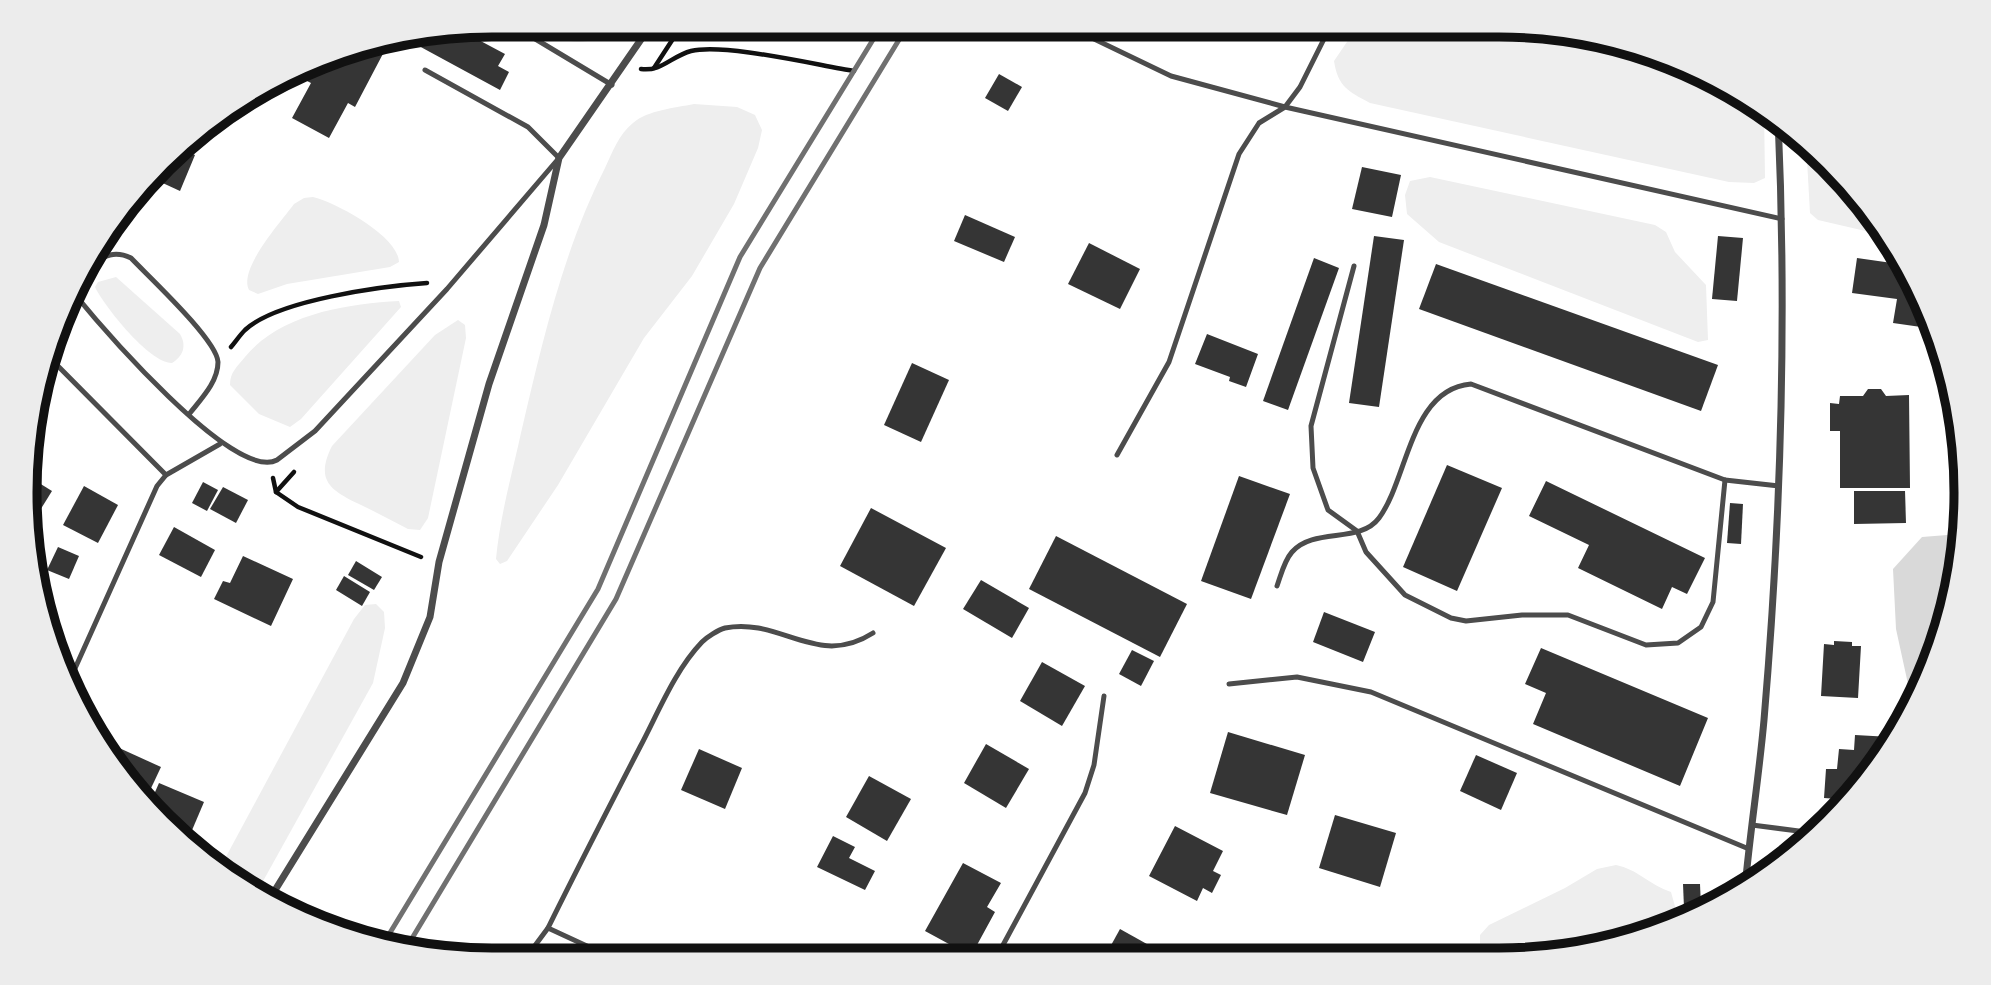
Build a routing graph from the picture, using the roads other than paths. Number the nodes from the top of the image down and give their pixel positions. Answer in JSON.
{"nodes":[{"id":1,"x":533,"y":37,"type":"edge"},
{"id":2,"x":643,"y":37,"type":"edge"},
{"id":3,"x":1090,"y":37,"type":"edge"},
{"id":4,"x":1325,"y":37,"type":"edge"},
{"id":5,"x":425,"y":70,"type":"dead end"},
{"id":6,"x":612,"y":85,"type":"junction"},
{"id":7,"x":1285,"y":107,"type":"junction"},
{"id":8,"x":1779,"y":133,"type":"edge"},
{"id":9,"x":559,"y":158,"type":"junction"},
{"id":10,"x":1783,"y":219,"type":"junction"},
{"id":11,"x":103,"y":257,"type":"edge"},
{"id":12,"x":1354,"y":266,"type":"dead end"},
{"id":13,"x":80,"y":300,"type":"edge"},
{"id":14,"x":56,"y":364,"type":"edge"},
{"id":15,"x":190,"y":414,"type":"junction"},
{"id":16,"x":220,"y":444,"type":"junction"},
{"id":17,"x":1117,"y":455,"type":"dead end"},
{"id":18,"x":166,"y":475,"type":"junction"},
{"id":19,"x":1725,"y":480,"type":"junction"},
{"id":20,"x":1779,"y":486,"type":"junction"},
{"id":21,"x":1357,"y":531,"type":"junction"},
{"id":22,"x":1277,"y":586,"type":"dead end"},
{"id":23,"x":873,"y":633,"type":"dead end"},
{"id":24,"x":73,"y":672,"type":"edge"},
{"id":25,"x":1229,"y":684,"type":"dead end"},
{"id":26,"x":1104,"y":696,"type":"dead end"},
{"id":27,"x":1752,"y":825,"type":"junction"},
{"id":28,"x":1803,"y":832,"type":"edge"},
{"id":29,"x":1749,"y":849,"type":"junction"},
{"id":30,"x":1746,"y":874,"type":"edge"},
{"id":31,"x":274,"y":892,"type":"edge"},
{"id":32,"x":548,"y":928,"type":"junction"},
{"id":33,"x":533,"y":948,"type":"edge"},
{"id":34,"x":591,"y":948,"type":"edge"},
{"id":35,"x":1001,"y":948,"type":"edge"}],
"edges":[{"from":1,"to":6,"type":"lane"},
{"from":2,"to":6,"type":"street"},
{"from":3,"to":7,"type":"lane"},
{"from":4,"to":7,"type":"lane"},
{"from":5,"to":9,"type":"lane"},
{"from":6,"to":9,"type":"street"},
{"from":7,"to":10,"type":"lane"},
{"from":7,"to":17,"type":"lane"},
{"from":8,"to":10,"type":"street"},
{"from":9,"to":16,"type":"lane"},
{"from":9,"to":31,"type":"street"},
{"from":10,"to":20,"type":"street"},
{"from":11,"to":15,"type":"lane"},
{"from":12,"to":21,"type":"lane"},
{"from":13,"to":15,"type":"lane"},
{"from":14,"to":18,"type":"lane"},
{"from":15,"to":16,"type":"lane"},
{"from":16,"to":18,"type":"lane"},
{"from":18,"to":24,"type":"lane"},
{"from":19,"to":20,"type":"lane"},
{"from":19,"to":21,"type":"lane"},
{"from":19,"to":21,"type":"lane"},
{"from":20,"to":27,"type":"street"},
{"from":21,"to":22,"type":"lane"},
{"from":23,"to":32,"type":"lane"},
{"from":25,"to":29,"type":"lane"},
{"from":26,"to":35,"type":"lane"},
{"from":27,"to":28,"type":"lane"},
{"from":27,"to":29,"type":"street"},
{"from":29,"to":30,"type":"street"},
{"from":32,"to":33,"type":"lane"},
{"from":32,"to":34,"type":"lane"}]}
